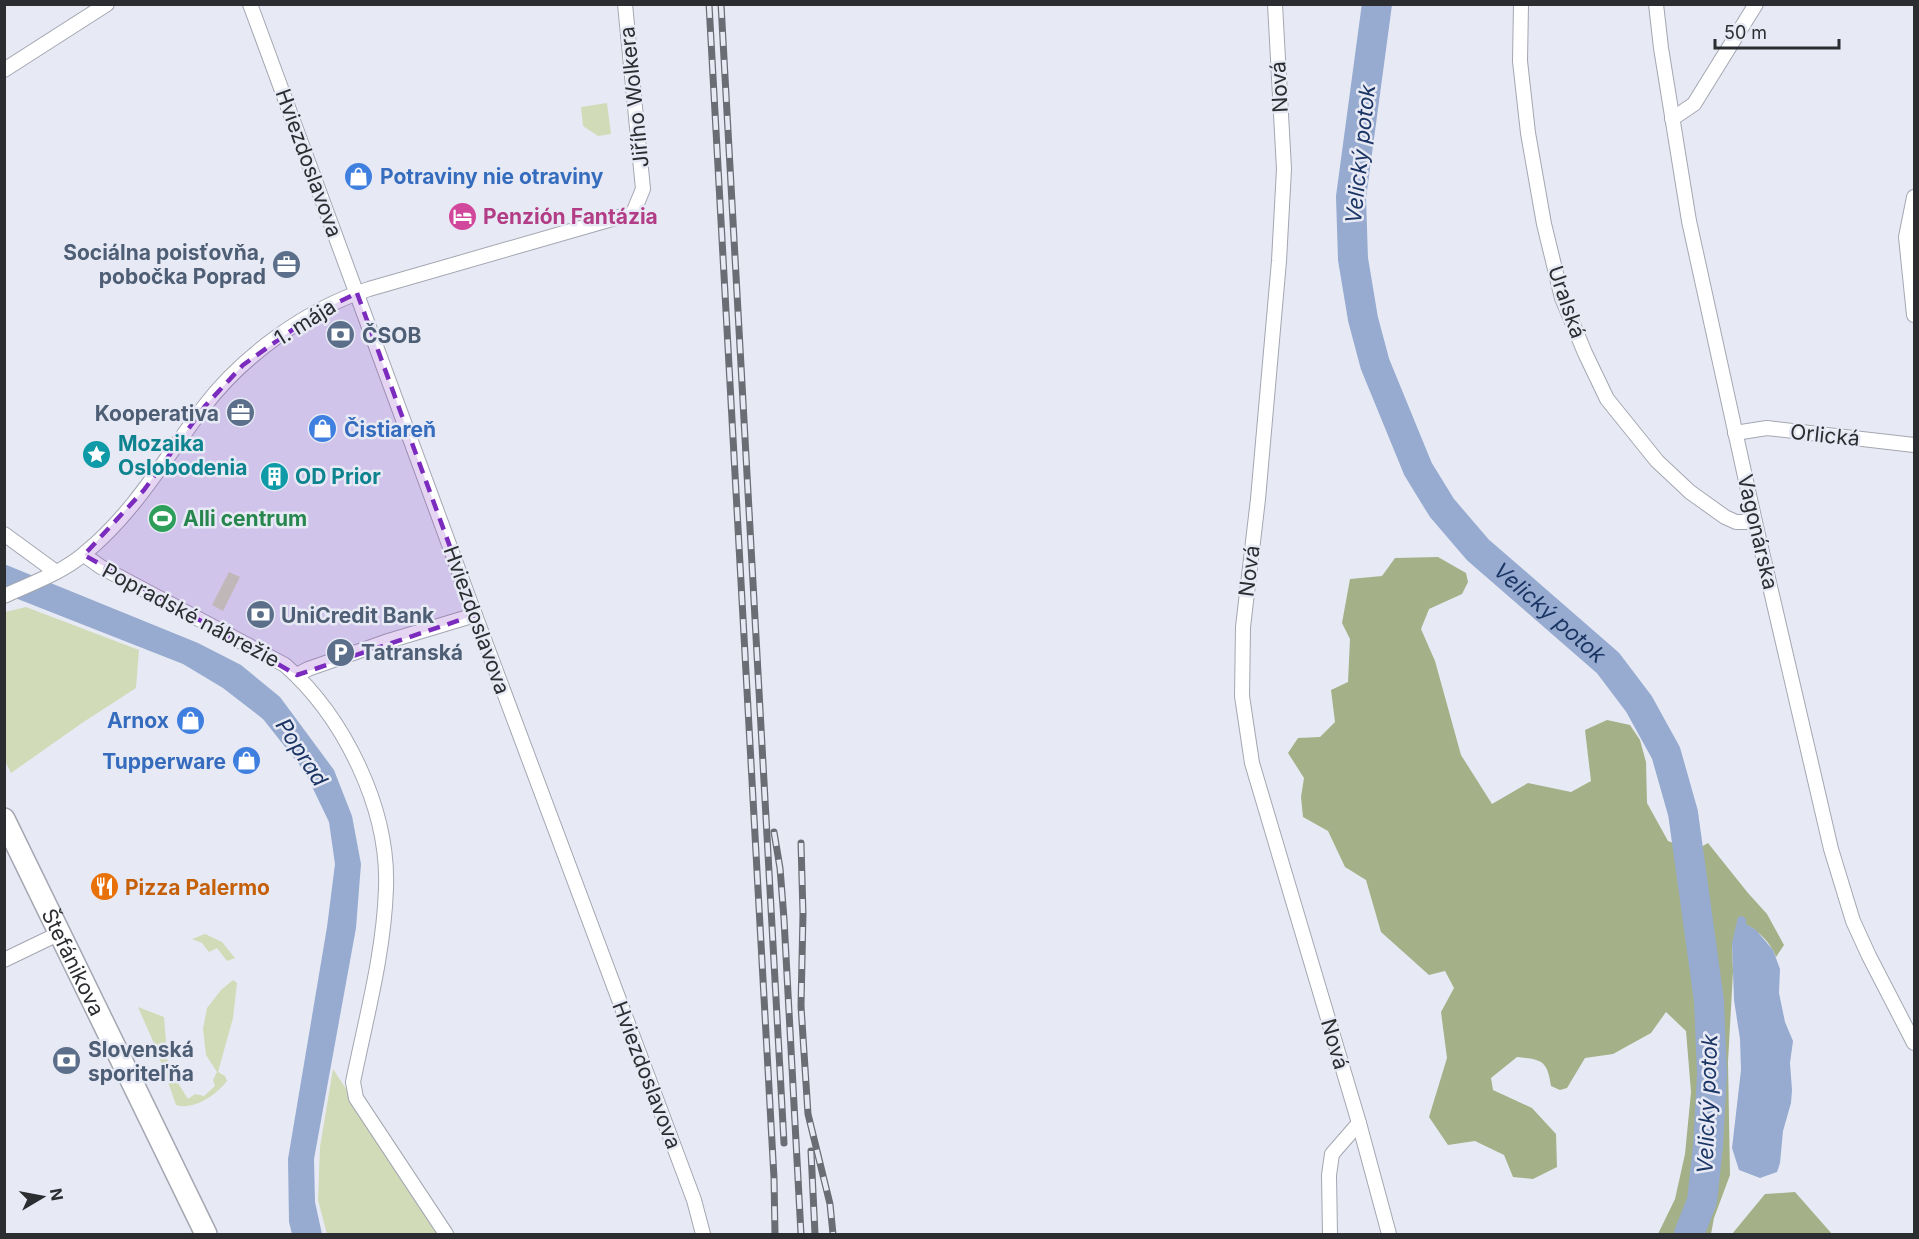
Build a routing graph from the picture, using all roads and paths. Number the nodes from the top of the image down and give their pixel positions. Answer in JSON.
{"nodes":[{"id":1,"x":107,"y":4,"type":"edge"},
{"id":2,"x":250,"y":4,"type":"edge"},
{"id":3,"x":625,"y":4,"type":"edge"},
{"id":4,"x":1275,"y":4,"type":"edge"},
{"id":5,"x":1521,"y":4,"type":"edge"},
{"id":6,"x":1656,"y":4,"type":"edge"},
{"id":7,"x":1756,"y":4,"type":"edge"},
{"id":8,"x":4,"y":70,"type":"edge"},
{"id":9,"x":1672,"y":119,"type":"junction"},
{"id":10,"x":643,"y":189,"type":"joint"},
{"id":11,"x":1914,"y":197,"type":"edge"},
{"id":12,"x":357,"y":293,"type":"junction"},
{"id":13,"x":1914,"y":315,"type":"edge"},
{"id":14,"x":1735,"y":433,"type":"junction"},
{"id":15,"x":1914,"y":445,"type":"edge"},
{"id":16,"x":1755,"y":522,"type":"junction"},
{"id":17,"x":4,"y":534,"type":"edge"},
{"id":18,"x":84,"y":555,"type":"junction"},
{"id":19,"x":56,"y":572,"type":"junction"},
{"id":20,"x":4,"y":596,"type":"edge"},
{"id":21,"x":475,"y":615,"type":"junction"},
{"id":22,"x":297,"y":675,"type":"junction"},
{"id":23,"x":4,"y":819,"type":"edge"},
{"id":24,"x":60,"y":933,"type":"junction"},
{"id":25,"x":4,"y":960,"type":"edge"},
{"id":26,"x":1914,"y":1044,"type":"edge"},
{"id":27,"x":1359,"y":1123,"type":"junction"},
{"id":28,"x":206,"y":1234,"type":"edge"},
{"id":29,"x":446,"y":1234,"type":"edge"},
{"id":30,"x":703,"y":1234,"type":"edge"},
{"id":31,"x":1330,"y":1234,"type":"edge"},
{"id":32,"x":1389,"y":1234,"type":"edge"}],
"edges":[{"from":1,"to":8,"type":"street"},
{"from":2,"to":12,"type":"street","name":"Hviezdoslavova"},
{"from":3,"to":10,"type":"street","name":"Jiřího Wolkera"},
{"from":4,"to":27,"type":"street","name":"Nová"},
{"from":5,"to":16,"type":"street","name":"Uralská"},
{"from":6,"to":9,"type":"street","name":"Vagonárska"},
{"from":7,"to":9,"type":"street"},
{"from":9,"to":14,"type":"street","name":"Vagonárska"},
{"from":10,"to":12,"type":"street","name":"1. mája"},
{"from":11,"to":13,"type":"street"},
{"from":12,"to":18,"type":"street","name":"1. mája"},
{"from":12,"to":21,"type":"street","name":"Hviezdoslavova"},
{"from":14,"to":15,"type":"street","name":"Orlická"},
{"from":14,"to":16,"type":"street","name":"Vagonárska"},
{"from":16,"to":26,"type":"street","name":"Vagonárska"},
{"from":17,"to":19,"type":"street"},
{"from":18,"to":19,"type":"street","name":"1. mája"},
{"from":18,"to":22,"type":"street","name":"Popradské nábrežie"},
{"from":19,"to":20,"type":"street","name":"1. mája"},
{"from":21,"to":22,"type":"street"},
{"from":21,"to":30,"type":"street","name":"Hviezdoslavova"},
{"from":22,"to":29,"type":"street","name":"Popradské nábrežie"},
{"from":23,"to":24,"type":"main road","name":"Štefánikova"},
{"from":24,"to":25,"type":"street"},
{"from":24,"to":28,"type":"main road","name":"Štefánikova"},
{"from":27,"to":31,"type":"street"},
{"from":27,"to":32,"type":"street","name":"Nová"}]}
